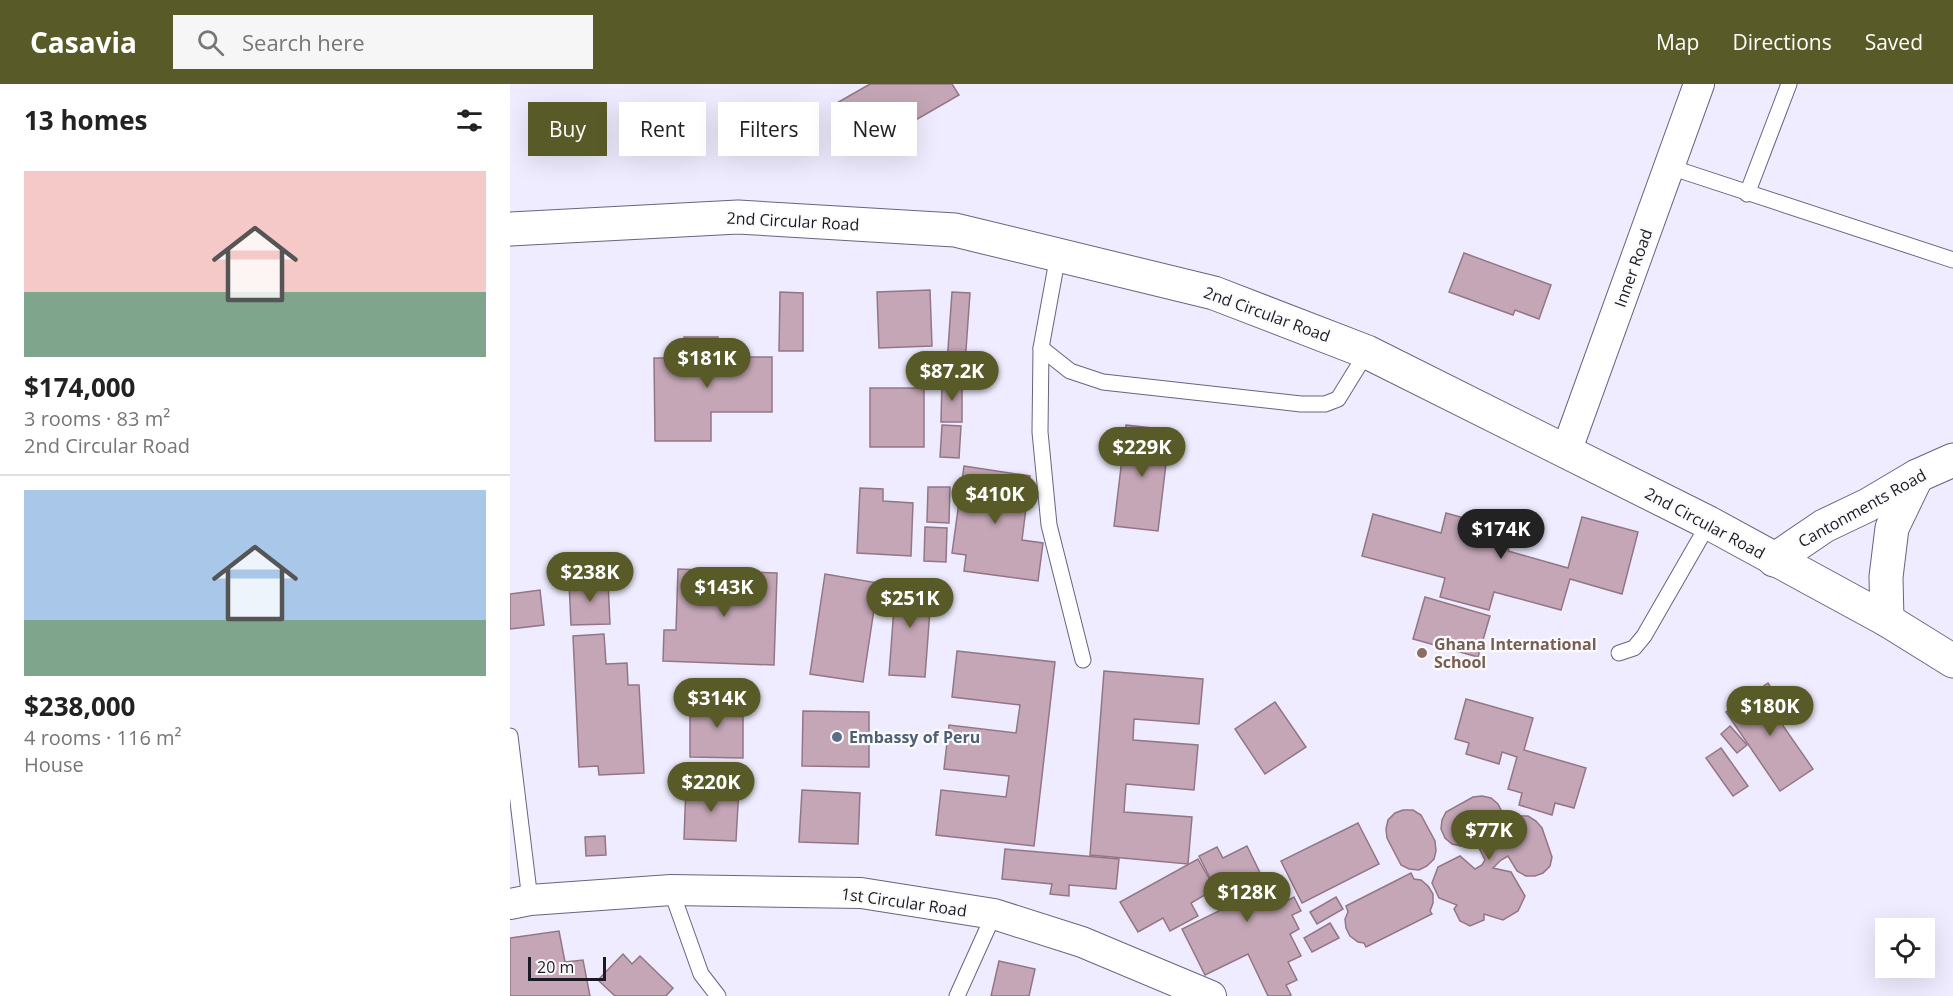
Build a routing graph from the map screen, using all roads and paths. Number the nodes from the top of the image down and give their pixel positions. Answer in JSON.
{"nodes":[{"id":1,"x":1699,"y":84,"type":"edge"},
{"id":2,"x":1790,"y":84,"type":"edge"},
{"id":3,"x":1670,"y":167,"type":"junction"},
{"id":4,"x":1747,"y":194,"type":"junction"},
{"id":5,"x":510,"y":229,"type":"edge"},
{"id":6,"x":1058,"y":255,"type":"junction"},
{"id":7,"x":1953,"y":260,"type":"edge"},
{"id":8,"x":1041,"y":348,"type":"junction"},
{"id":9,"x":1367,"y":352,"type":"junction"},
{"id":10,"x":1566,"y":452,"type":"junction"},
{"id":11,"x":1953,"y":460,"type":"edge"},
{"id":12,"x":1917,"y":476,"type":"junction"},
{"id":13,"x":1709,"y":523,"type":"junction"},
{"id":14,"x":1774,"y":560,"type":"junction"},
{"id":15,"x":1887,"y":620,"type":"junction"},
{"id":16,"x":1619,"y":653,"type":"dead end"},
{"id":17,"x":1083,"y":660,"type":"dead end"},
{"id":18,"x":1953,"y":662,"type":"edge"},
{"id":19,"x":510,"y":736,"type":"edge"},
{"id":20,"x":672,"y":890,"type":"junction"},
{"id":21,"x":520,"y":902,"type":"edge"},
{"id":22,"x":994,"y":914,"type":"junction"},
{"id":23,"x":718,"y":996,"type":"edge"},
{"id":24,"x":957,"y":996,"type":"edge"},
{"id":25,"x":1211,"y":996,"type":"edge"}],
"edges":[{"from":1,"to":3,"type":"street","name":"Inner Road"},
{"from":2,"to":4,"type":"lane"},
{"from":3,"to":4,"type":"lane"},
{"from":3,"to":10,"type":"street","name":"Inner Road"},
{"from":4,"to":7,"type":"lane"},
{"from":5,"to":6,"type":"street","name":"2nd Circular Road"},
{"from":6,"to":8,"type":"lane"},
{"from":6,"to":9,"type":"street","name":"2nd Circular Road"},
{"from":8,"to":9,"type":"lane"},
{"from":8,"to":17,"type":"lane"},
{"from":9,"to":10,"type":"street","name":"2nd Circular Road"},
{"from":10,"to":13,"type":"street","name":"2nd Circular Road"},
{"from":11,"to":12,"type":"street","name":"Cantonments Road"},
{"from":12,"to":14,"type":"street","name":"Cantonments Road"},
{"from":12,"to":15,"type":"street"},
{"from":13,"to":14,"type":"street","name":"2nd Circular Road"},
{"from":13,"to":16,"type":"lane"},
{"from":14,"to":15,"type":"street","name":"2nd Circular Road"},
{"from":15,"to":18,"type":"street","name":"2nd Circular Road"},
{"from":19,"to":21,"type":"lane"},
{"from":20,"to":21,"type":"street","name":"1st Circular Road"},
{"from":20,"to":22,"type":"street","name":"1st Circular Road"},
{"from":20,"to":23,"type":"lane"},
{"from":22,"to":24,"type":"lane"},
{"from":22,"to":25,"type":"street","name":"1st Circular Road"}]}
